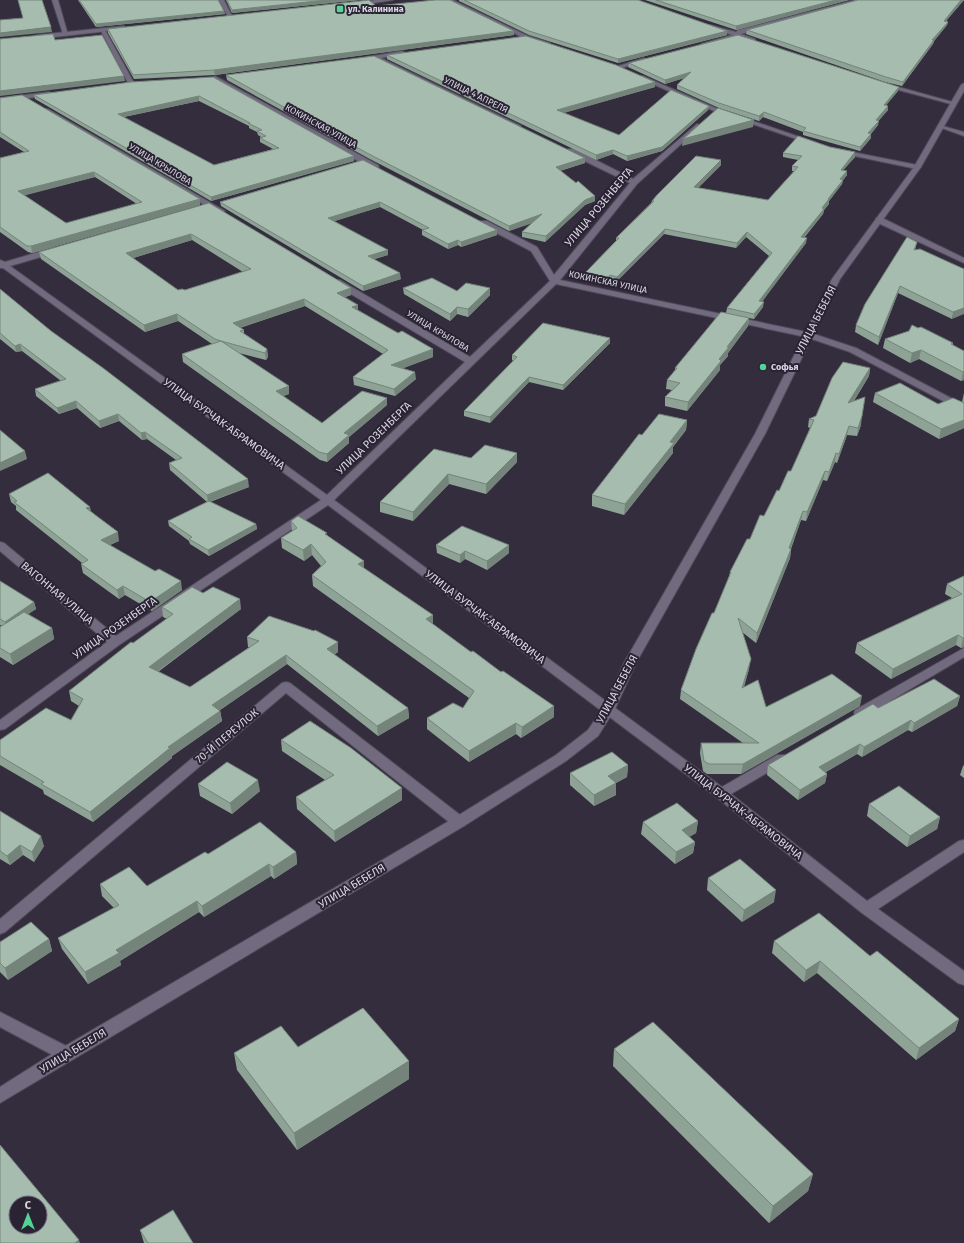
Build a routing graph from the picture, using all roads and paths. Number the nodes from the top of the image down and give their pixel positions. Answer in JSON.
{"nodes":[{"id":1,"x":55,"y":0,"type":"edge"},
{"id":2,"x":221,"y":0,"type":"edge"},
{"id":3,"x":390,"y":0,"type":"edge"},
{"id":4,"x":449,"y":0,"type":"edge"},
{"id":5,"x":862,"y":0,"type":"edge"},
{"id":6,"x":344,"y":5,"type":"edge"},
{"id":7,"x":239,"y":16,"type":"edge"},
{"id":8,"x":231,"y":17,"type":"junction"},
{"id":9,"x":224,"y":18,"type":"edge"},
{"id":10,"x":708,"y":25,"type":"edge"},
{"id":11,"x":132,"y":27,"type":"edge"},
{"id":12,"x":102,"y":30,"type":"junction"},
{"id":13,"x":66,"y":34,"type":"junction"},
{"id":14,"x":737,"y":35,"type":"junction"},
{"id":15,"x":526,"y":36,"type":"junction"},
{"id":16,"x":30,"y":38,"type":"edge"},
{"id":17,"x":511,"y":39,"type":"edge"},
{"id":18,"x":758,"y":42,"type":"edge"},
{"id":19,"x":700,"y":45,"type":"edge"},
{"id":20,"x":555,"y":46,"type":"edge"},
{"id":21,"x":413,"y":52,"type":"edge"},
{"id":22,"x":375,"y":57,"type":"junction"},
{"id":23,"x":648,"y":59,"type":"edge"},
{"id":24,"x":352,"y":60,"type":"edge"},
{"id":25,"x":611,"y":65,"type":"edge"},
{"id":26,"x":618,"y":67,"type":"junction"},
{"id":27,"x":230,"y":76,"type":"edge"},
{"id":28,"x":138,"y":82,"type":"edge"},
{"id":29,"x":876,"y":82,"type":"edge"},
{"id":30,"x":131,"y":83,"type":"junction"},
{"id":31,"x":123,"y":84,"type":"edge"},
{"id":32,"x":964,"y":85,"type":"edge"},
{"id":33,"x":55,"y":93,"type":"edge"},
{"id":34,"x":961,"y":96,"type":"edge"},
{"id":35,"x":24,"y":97,"type":"junction"},
{"id":36,"x":0,"y":100,"type":"edge"},
{"id":37,"x":953,"y":103,"type":"junction"},
{"id":38,"x":710,"y":115,"type":"junction"},
{"id":39,"x":941,"y":126,"type":"junction"},
{"id":40,"x":526,"y":130,"type":"edge"},
{"id":41,"x":964,"y":134,"type":"edge"},
{"id":42,"x":817,"y":144,"type":"edge"},
{"id":43,"x":562,"y":147,"type":"edge"},
{"id":44,"x":832,"y":149,"type":"edge"},
{"id":45,"x":917,"y":167,"type":"junction"},
{"id":46,"x":385,"y":172,"type":"edge"},
{"id":47,"x":634,"y":182,"type":"junction"},
{"id":48,"x":225,"y":201,"type":"edge"},
{"id":49,"x":206,"y":206,"type":"junction"},
{"id":50,"x":230,"y":217,"type":"edge"},
{"id":51,"x":477,"y":220,"type":"edge"},
{"id":52,"x":879,"y":220,"type":"junction"},
{"id":53,"x":65,"y":247,"type":"edge"},
{"id":54,"x":964,"y":261,"type":"edge"},
{"id":55,"x":1,"y":264,"type":"edge"},
{"id":56,"x":333,"y":279,"type":"edge"},
{"id":57,"x":554,"y":281,"type":"junction"},
{"id":58,"x":808,"y":335,"type":"junction"},
{"id":59,"x":470,"y":362,"type":"junction"},
{"id":60,"x":964,"y":409,"type":"edge"},
{"id":61,"x":328,"y":500,"type":"junction"},
{"id":62,"x":0,"y":545,"type":"edge"},
{"id":63,"x":115,"y":642,"type":"junction"},
{"id":64,"x":964,"y":652,"type":"edge"},
{"id":65,"x":609,"y":709,"type":"junction"},
{"id":66,"x":849,"y":719,"type":"edge"},
{"id":67,"x":0,"y":726,"type":"edge"},
{"id":68,"x":795,"y":750,"type":"edge"},
{"id":69,"x":721,"y":794,"type":"junction"},
{"id":70,"x":459,"y":822,"type":"junction"},
{"id":71,"x":964,"y":845,"type":"edge"},
{"id":72,"x":867,"y":909,"type":"junction"},
{"id":73,"x":0,"y":928,"type":"edge"},
{"id":74,"x":964,"y":979,"type":"edge"},
{"id":75,"x":0,"y":1019,"type":"edge"},
{"id":76,"x":66,"y":1054,"type":"junction"},
{"id":77,"x":0,"y":1096,"type":"edge"}],
"edges":[{"from":1,"to":13,"type":"street"},
{"from":2,"to":8,"type":"street"},
{"from":3,"to":6,"type":"street"},
{"from":4,"to":15,"type":"street"},
{"from":5,"to":14,"type":"street"},
{"from":7,"to":8,"type":"street"},
{"from":8,"to":9,"type":"street"},
{"from":10,"to":14,"type":"street"},
{"from":11,"to":12,"type":"street"},
{"from":12,"to":13,"type":"street"},
{"from":12,"to":30,"type":"street"},
{"from":13,"to":16,"type":"street"},
{"from":14,"to":18,"type":"street"},
{"from":14,"to":19,"type":"street"},
{"from":15,"to":17,"type":"street"},
{"from":15,"to":20,"type":"street"},
{"from":21,"to":22,"type":"street"},
{"from":22,"to":24,"type":"street"},
{"from":22,"to":40,"type":"street","name":"УЛИЦА 4 АПРЕЛЯ"},
{"from":23,"to":26,"type":"street"},
{"from":25,"to":26,"type":"street"},
{"from":26,"to":38,"type":"street"},
{"from":27,"to":46,"type":"street","name":"КОКИНСКАЯ УЛИЦА"},
{"from":28,"to":30,"type":"street"},
{"from":29,"to":37,"type":"street"},
{"from":30,"to":31,"type":"street"},
{"from":32,"to":34,"type":"street","name":"УЛИЦА БЕБЕЛЯ"},
{"from":33,"to":35,"type":"street"},
{"from":34,"to":37,"type":"street","name":"УЛИЦА БЕБЕЛЯ"},
{"from":35,"to":36,"type":"street"},
{"from":35,"to":49,"type":"street","name":"УЛИЦА КРЫЛОВА"},
{"from":37,"to":39,"type":"street","name":"УЛИЦА БЕБЕЛЯ"},
{"from":38,"to":42,"type":"street"},
{"from":38,"to":47,"type":"street","name":"УЛИЦА РОЗЕНБЕРГА"},
{"from":39,"to":41,"type":"street"},
{"from":39,"to":45,"type":"street","name":"УЛИЦА БЕБЕЛЯ"},
{"from":43,"to":47,"type":"street"},
{"from":44,"to":45,"type":"street"},
{"from":45,"to":52,"type":"street","name":"УЛИЦА БЕБЕЛЯ"},
{"from":47,"to":57,"type":"street","name":"УЛИЦА РОЗЕНБЕРГА"},
{"from":48,"to":49,"type":"street"},
{"from":49,"to":50,"type":"street","name":"УЛИЦА КРЫЛОВА"},
{"from":51,"to":57,"type":"street","name":"КОКИНСКАЯ УЛИЦА"},
{"from":52,"to":54,"type":"street"},
{"from":52,"to":58,"type":"street","name":"УЛИЦА БЕБЕЛЯ"},
{"from":53,"to":55,"type":"street"},
{"from":55,"to":61,"type":"street","name":"УЛИЦА БУРЧАК-АБРАМОВИЧА"},
{"from":56,"to":59,"type":"street","name":"УЛИЦА КРЫЛОВА"},
{"from":57,"to":58,"type":"street","name":"КОКИНСКАЯ УЛИЦА"},
{"from":57,"to":59,"type":"street","name":"УЛИЦА РОЗЕНБЕРГА"},
{"from":58,"to":60,"type":"street","name":"КОКИНСКАЯ УЛИЦА"},
{"from":58,"to":65,"type":"street","name":"УЛИЦА БЕБЕЛЯ"},
{"from":59,"to":61,"type":"street","name":"УЛИЦА РОЗЕНБЕРГА"},
{"from":61,"to":63,"type":"street","name":"УЛИЦА РОЗЕНБЕРГА"},
{"from":61,"to":65,"type":"street","name":"УЛИЦА БУРЧАК-АБРАМОВИЧА"},
{"from":62,"to":63,"type":"street","name":"ВАГОННАЯ УЛИЦА"},
{"from":63,"to":67,"type":"street","name":"УЛИЦА РОЗЕНБЕРГА"},
{"from":64,"to":66,"type":"street"},
{"from":65,"to":69,"type":"street","name":"УЛИЦА БУРЧАК-АБРАМОВИЧА"},
{"from":65,"to":70,"type":"street","name":"УЛИЦА БЕБЕЛЯ"},
{"from":68,"to":69,"type":"street"},
{"from":69,"to":72,"type":"street","name":"УЛИЦА БУРЧАК-АБРАМОВИЧА"},
{"from":70,"to":73,"type":"street","name":"70-Й ПЕРЕУЛОК"},
{"from":70,"to":76,"type":"street","name":"УЛИЦА БЕБЕЛЯ"},
{"from":71,"to":72,"type":"street"},
{"from":72,"to":74,"type":"street","name":"УЛИЦА БУРЧАК-АБРАМОВИЧА"},
{"from":75,"to":76,"type":"street"},
{"from":76,"to":77,"type":"street","name":"УЛИЦА БЕБЕЛЯ"}]}
